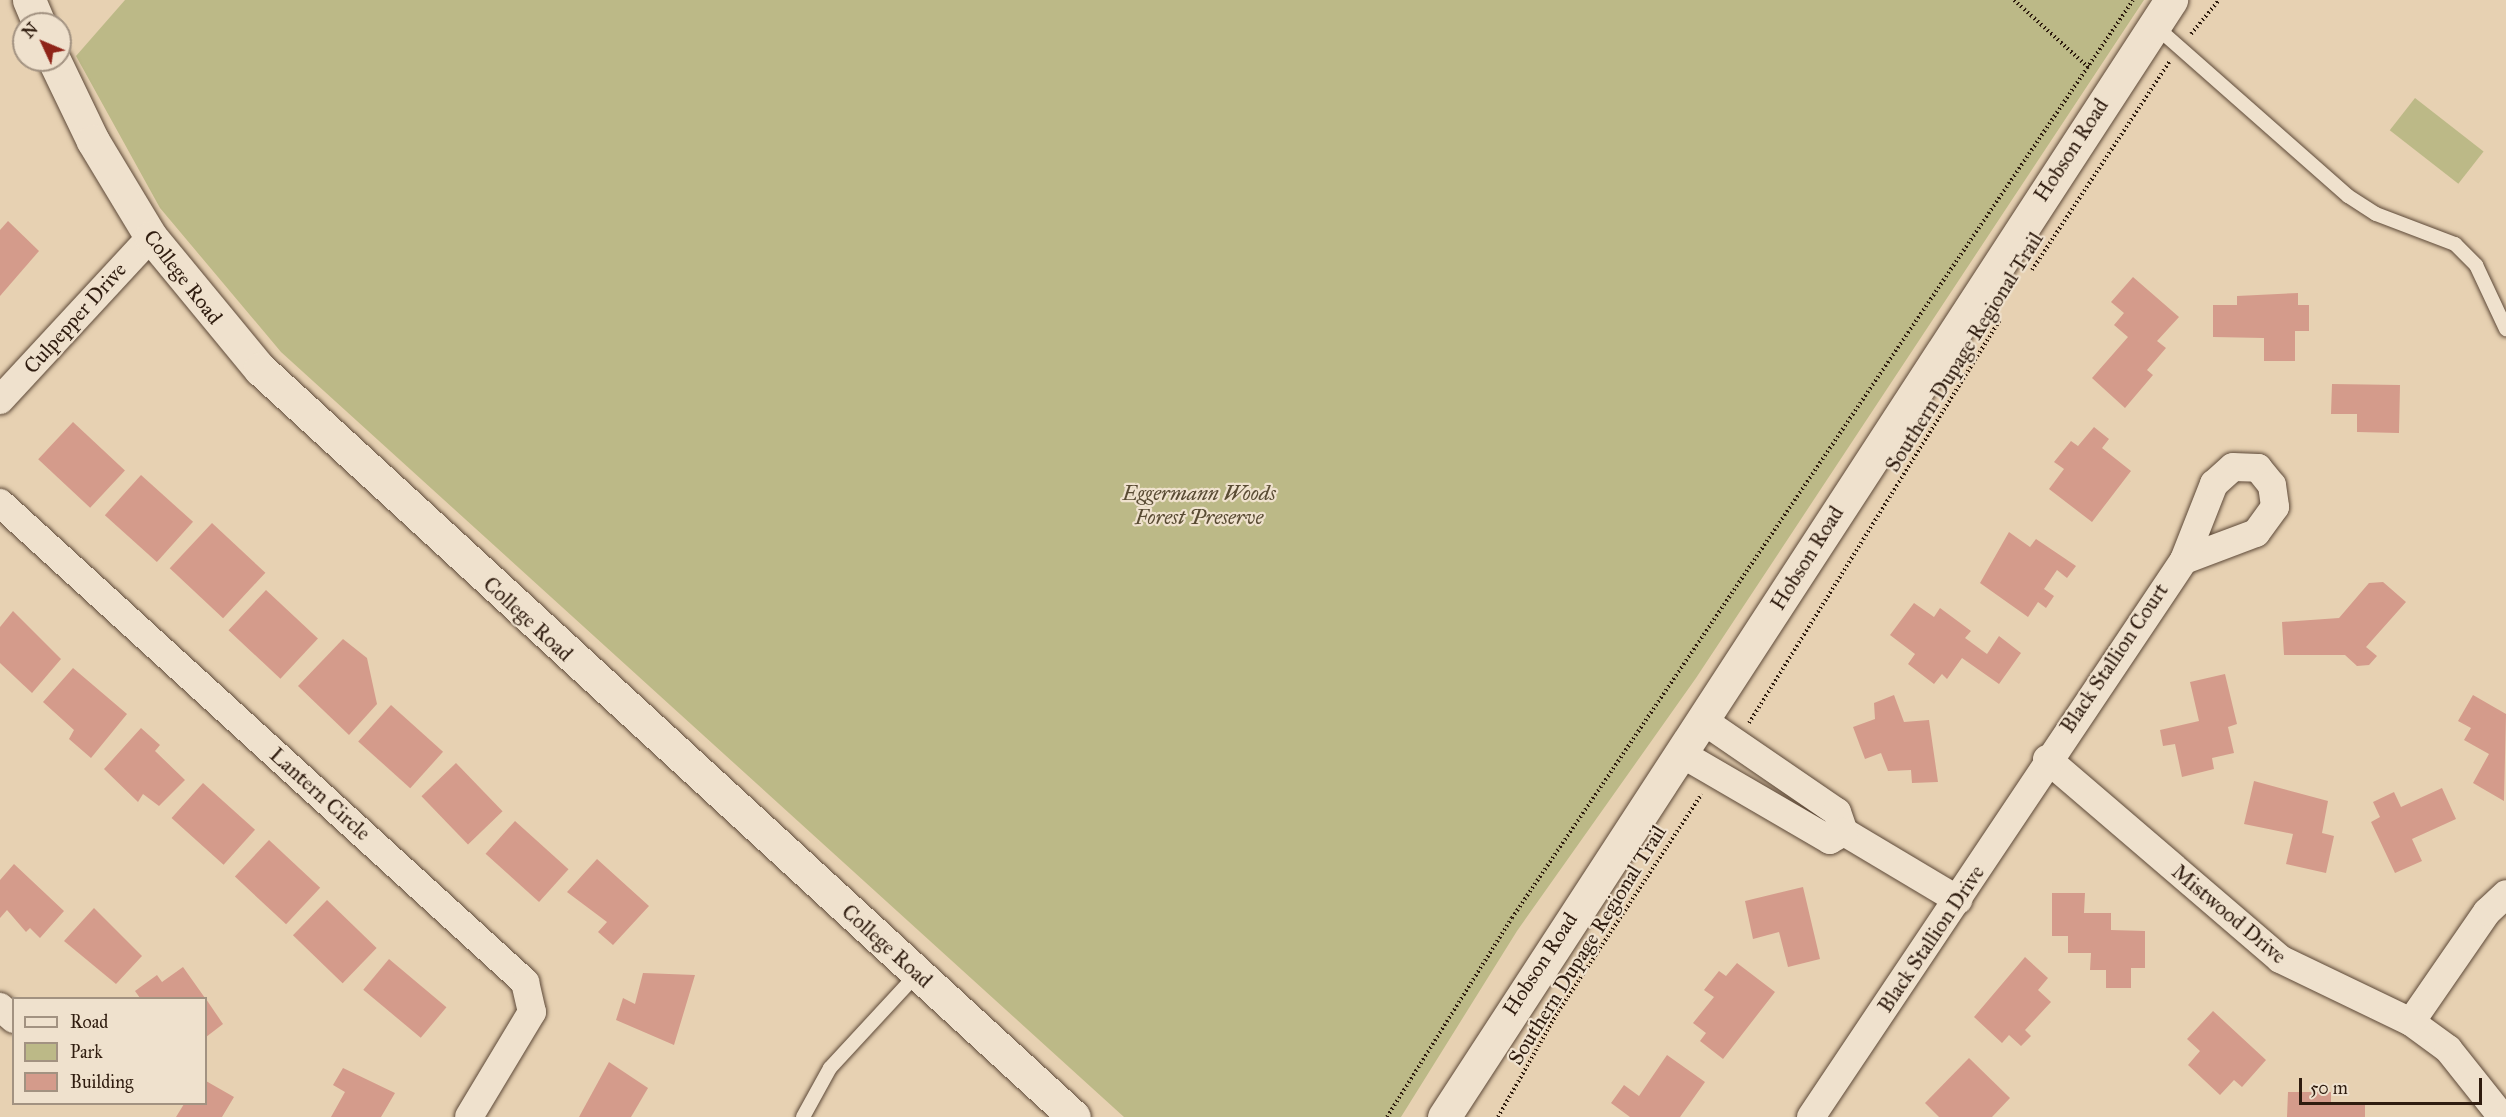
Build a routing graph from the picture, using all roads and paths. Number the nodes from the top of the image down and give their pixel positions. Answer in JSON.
{"nodes":[{"id":1,"x":2014,"y":0,"type":"edge"},
{"id":2,"x":2133,"y":0,"type":"edge"},
{"id":3,"x":2220,"y":0,"type":"edge"},
{"id":4,"x":2162,"y":13,"type":"edge"},
{"id":5,"x":2181,"y":47,"type":"junction"},
{"id":6,"x":2089,"y":68,"type":"junction"},
{"id":7,"x":60,"y":72,"type":"edge"},
{"id":8,"x":151,"y":237,"type":"junction"},
{"id":9,"x":2027,"y":279,"type":"dead end"},
{"id":10,"x":2008,"y":308,"type":"dead end"},
{"id":11,"x":2506,"y":329,"type":"edge"},
{"id":12,"x":0,"y":400,"type":"edge"},
{"id":13,"x":0,"y":503,"type":"edge"},
{"id":14,"x":2184,"y":560,"type":"dead end"},
{"id":15,"x":1704,"y":721,"type":"junction"},
{"id":16,"x":1746,"y":728,"type":"dead end"},
{"id":17,"x":1682,"y":754,"type":"junction"},
{"id":18,"x":2047,"y":759,"type":"junction"},
{"id":19,"x":1704,"y":791,"type":"dead end"},
{"id":20,"x":1844,"y":832,"type":"junction"},
{"id":21,"x":2506,"y":894,"type":"edge"},
{"id":22,"x":1958,"y":900,"type":"junction"},
{"id":23,"x":917,"y":974,"type":"junction"},
{"id":24,"x":0,"y":1007,"type":"edge"},
{"id":25,"x":12,"y":1017,"type":"edge"},
{"id":26,"x":2411,"y":1022,"type":"junction"},
{"id":27,"x":469,"y":1117,"type":"edge"},
{"id":28,"x":803,"y":1117,"type":"edge"},
{"id":29,"x":1074,"y":1117,"type":"edge"},
{"id":30,"x":1387,"y":1117,"type":"edge"},
{"id":31,"x":1444,"y":1117,"type":"edge"},
{"id":32,"x":1498,"y":1117,"type":"edge"},
{"id":33,"x":1811,"y":1117,"type":"edge"},
{"id":34,"x":2502,"y":1117,"type":"edge"}],
"edges":[{"from":1,"to":6,"type":"path"},
{"from":2,"to":6,"type":"path"},
{"from":3,"to":5,"type":"path","name":"Southern Dupage Regional Trail"},
{"from":4,"to":5,"type":"lane"},
{"from":4,"to":15,"type":"main road","name":"Hobson Road"},
{"from":5,"to":9,"type":"path","name":"Southern Dupage Regional Trail"},
{"from":5,"to":11,"type":"lane"},
{"from":6,"to":30,"type":"path"},
{"from":7,"to":8,"type":"main road","name":"College Road"},
{"from":8,"to":12,"type":"street","name":"Culpepper Drive"},
{"from":8,"to":23,"type":"main road","name":"College Road"},
{"from":10,"to":16,"type":"path","name":"Southern Dupage Regional Trail"},
{"from":13,"to":27,"type":"street","name":"Lantern Circle"},
{"from":14,"to":18,"type":"street","name":"Black Stallion Court"},
{"from":15,"to":17,"type":"main road","name":"Hobson Road"},
{"from":15,"to":20,"type":"street"},
{"from":17,"to":20,"type":"street"},
{"from":17,"to":31,"type":"main road","name":"Hobson Road"},
{"from":18,"to":22,"type":"street","name":"Black Stallion Drive"},
{"from":18,"to":26,"type":"street","name":"Mistwood Drive"},
{"from":19,"to":32,"type":"path","name":"Southern Dupage Regional Trail"},
{"from":20,"to":22,"type":"street"},
{"from":21,"to":26,"type":"street"},
{"from":22,"to":33,"type":"street","name":"Black Stallion Drive"},
{"from":23,"to":28,"type":"lane"},
{"from":23,"to":29,"type":"main road","name":"College Road"},
{"from":24,"to":25,"type":"street"},
{"from":26,"to":34,"type":"street","name":"Mistwood Drive"}]}
